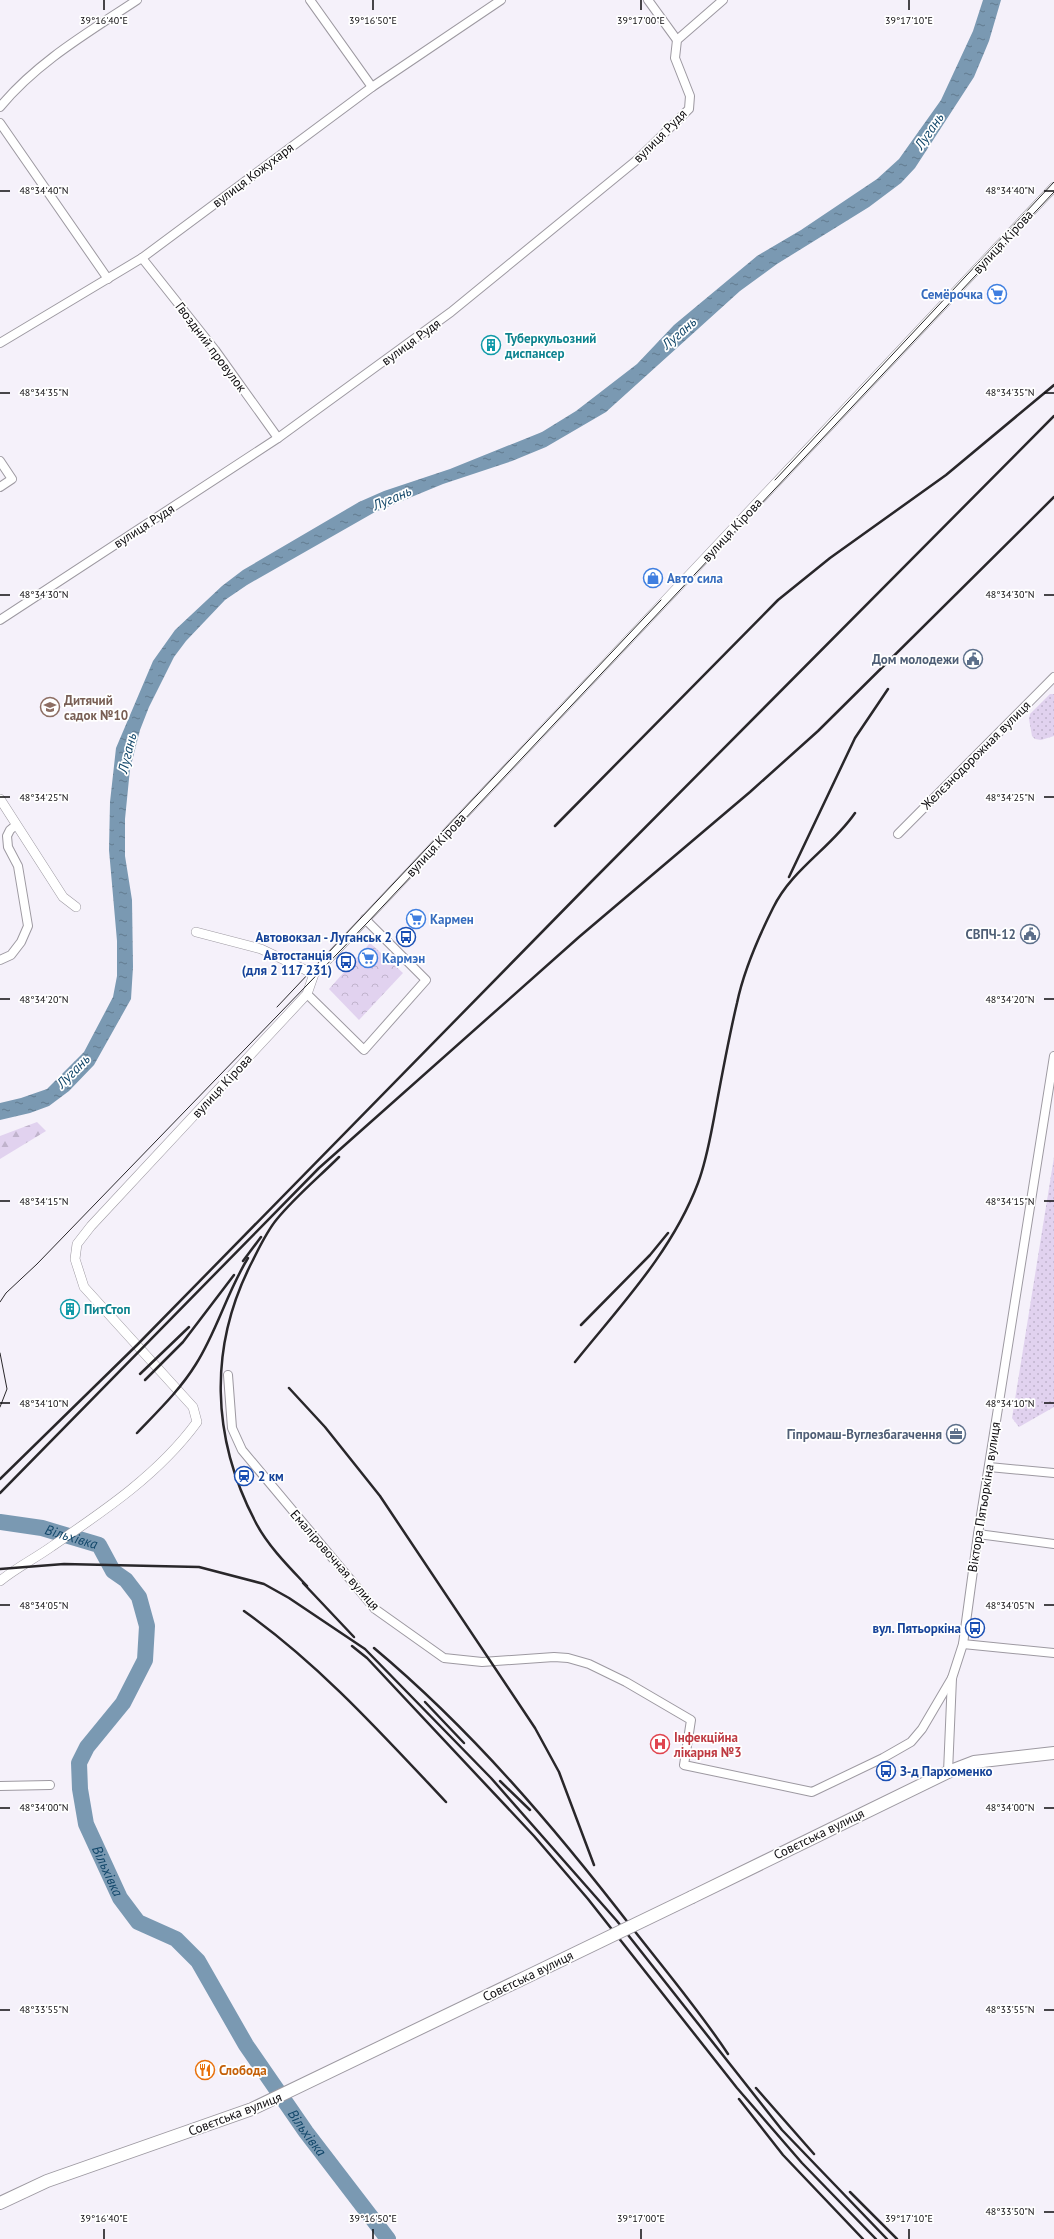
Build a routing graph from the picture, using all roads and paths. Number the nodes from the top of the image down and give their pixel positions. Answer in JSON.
{"nodes":[{"id":1,"x":137,"y":0,"type":"edge"},
{"id":2,"x":310,"y":0,"type":"edge"},
{"id":3,"x":501,"y":0,"type":"edge"},
{"id":4,"x":648,"y":0,"type":"edge"},
{"id":5,"x":723,"y":0,"type":"edge"},
{"id":6,"x":677,"y":40,"type":"junction"},
{"id":7,"x":372,"y":87,"type":"junction"},
{"id":8,"x":0,"y":107,"type":"edge"},
{"id":9,"x":0,"y":123,"type":"edge"},
{"id":10,"x":1054,"y":187,"type":"edge"},
{"id":11,"x":142,"y":258,"type":"junction"},
{"id":12,"x":108,"y":279,"type":"junction"},
{"id":13,"x":0,"y":343,"type":"edge"},
{"id":14,"x":278,"y":438,"type":"junction"},
{"id":15,"x":0,"y":461,"type":"edge"},
{"id":16,"x":0,"y":487,"type":"edge"},
{"id":17,"x":0,"y":620,"type":"edge"},
{"id":18,"x":1054,"y":677,"type":"edge"},
{"id":19,"x":0,"y":799,"type":"edge"},
{"id":20,"x":16,"y":825,"type":"junction"},
{"id":21,"x":898,"y":834,"type":"dead end"},
{"id":22,"x":76,"y":907,"type":"dead end"},
{"id":23,"x":365,"y":919,"type":"junction"},
{"id":24,"x":196,"y":932,"type":"dead end"},
{"id":25,"x":0,"y":960,"type":"edge"},
{"id":26,"x":314,"y":974,"type":"junction"},
{"id":27,"x":307,"y":994,"type":"junction"},
{"id":28,"x":1054,"y":1056,"type":"edge"},
{"id":29,"x":228,"y":1376,"type":"dead end"},
{"id":30,"x":989,"y":1467,"type":"junction"},
{"id":31,"x":1054,"y":1473,"type":"edge"},
{"id":32,"x":978,"y":1534,"type":"junction"},
{"id":33,"x":1054,"y":1544,"type":"edge"},
{"id":34,"x":0,"y":1581,"type":"edge"},
{"id":35,"x":963,"y":1644,"type":"junction"},
{"id":36,"x":1054,"y":1653,"type":"edge"},
{"id":37,"x":952,"y":1678,"type":"junction"},
{"id":38,"x":1054,"y":1753,"type":"edge"},
{"id":39,"x":948,"y":1772,"type":"junction"},
{"id":40,"x":50,"y":1785,"type":"dead end"},
{"id":41,"x":0,"y":1786,"type":"edge"},
{"id":42,"x":0,"y":2203,"type":"edge"}],
"edges":[{"from":1,"to":8,"type":"street"},
{"from":2,"to":7,"type":"street"},
{"from":3,"to":7,"type":"street","name":"вулиця Кожухаря"},
{"from":4,"to":6,"type":"street"},
{"from":5,"to":6,"type":"street"},
{"from":6,"to":14,"type":"street","name":"вулиця Рудя"},
{"from":7,"to":11,"type":"street","name":"вулиця Кожухаря"},
{"from":9,"to":12,"type":"street"},
{"from":10,"to":23,"type":"street","name":"вулиця Кірова"},
{"from":11,"to":12,"type":"street","name":"вулиця Кожухаря"},
{"from":11,"to":14,"type":"street","name":"Гвоздний провулок"},
{"from":12,"to":13,"type":"street","name":"вулиця Кожухаря"},
{"from":14,"to":17,"type":"street","name":"вулиця Рудя"},
{"from":15,"to":16,"type":"street"},
{"from":18,"to":21,"type":"street","name":"Желєзнодорожная вулиця"},
{"from":19,"to":20,"type":"street"},
{"from":20,"to":22,"type":"street"},
{"from":20,"to":25,"type":"street"},
{"from":23,"to":26,"type":"street","name":"вулиця Кірова"},
{"from":23,"to":27,"type":"street"},
{"from":24,"to":26,"type":"street"},
{"from":26,"to":27,"type":"street","name":"вулиця Кірова"},
{"from":27,"to":34,"type":"street","name":"вулиця Кірова"},
{"from":28,"to":30,"type":"street","name":"Віктора Пятьоркіна вулиця"},
{"from":29,"to":37,"type":"street","name":"Емаліровочная вулиця"},
{"from":30,"to":31,"type":"street"},
{"from":30,"to":32,"type":"street","name":"Віктора Пятьоркіна вулиця"},
{"from":32,"to":33,"type":"street"},
{"from":32,"to":35,"type":"street","name":"Віктора Пятьоркіна вулиця"},
{"from":35,"to":36,"type":"street"},
{"from":35,"to":37,"type":"street","name":"Віктора Пятьоркіна вулиця"},
{"from":37,"to":39,"type":"street","name":"Віктора Пятьоркіна вулиця"},
{"from":38,"to":39,"type":"main road","name":"Совєтська вулиця"},
{"from":39,"to":42,"type":"main road","name":"Совєтська вулиця","bridge":true},
{"from":40,"to":41,"type":"street"}]}
